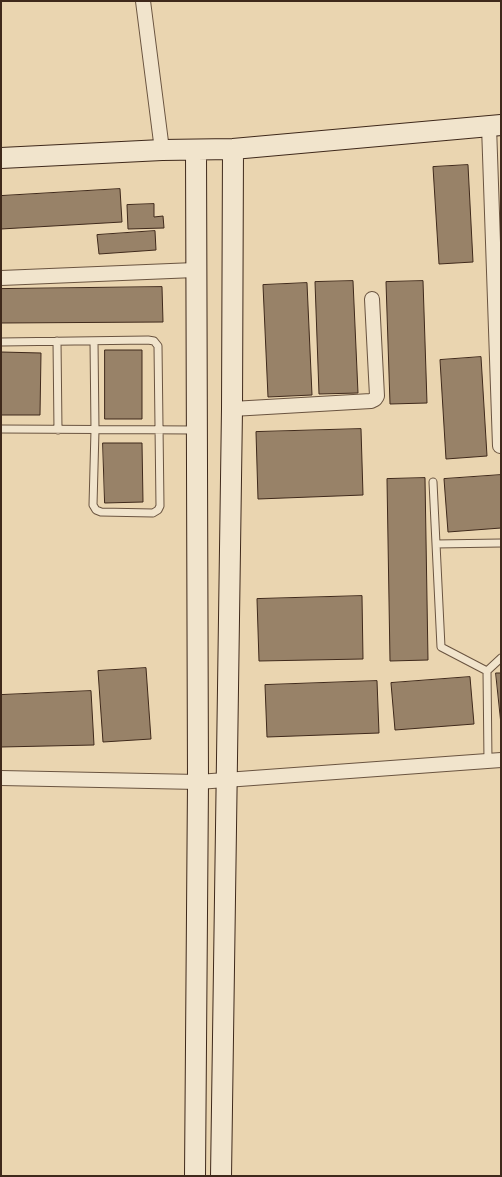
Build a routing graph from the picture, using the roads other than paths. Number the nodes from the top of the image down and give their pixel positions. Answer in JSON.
{"nodes":[{"id":1,"x":143,"y":1,"type":"edge"},
{"id":2,"x":495,"y":126,"type":"edge"},
{"id":3,"x":233,"y":148,"type":"junction"},
{"id":4,"x":162,"y":150,"type":"junction"},
{"id":5,"x":196,"y":150,"type":"junction"},
{"id":6,"x":1,"y":158,"type":"edge"},
{"id":7,"x":195,"y":270,"type":"junction"},
{"id":8,"x":1,"y":278,"type":"edge"},
{"id":9,"x":372,"y":299,"type":"dead end"},
{"id":10,"x":57,"y":341,"type":"junction"},
{"id":11,"x":94,"y":341,"type":"junction"},
{"id":12,"x":1,"y":342,"type":"edge"},
{"id":13,"x":232,"y":409,"type":"junction"},
{"id":14,"x":1,"y":429,"type":"edge"},
{"id":15,"x":58,"y":430,"type":"junction"},
{"id":16,"x":95,"y":430,"type":"junction"},
{"id":17,"x":160,"y":430,"type":"junction"},
{"id":18,"x":196,"y":430,"type":"junction"},
{"id":19,"x":500,"y":446,"type":"dead end"},
{"id":20,"x":433,"y":482,"type":"dead end"},
{"id":21,"x":501,"y":543,"type":"edge"},
{"id":22,"x":436,"y":544,"type":"junction"},
{"id":23,"x":501,"y":658,"type":"edge"},
{"id":24,"x":487,"y":671,"type":"junction"},
{"id":25,"x":494,"y":760,"type":"edge"},
{"id":26,"x":1,"y":778,"type":"edge"},
{"id":27,"x":227,"y":780,"type":"junction"},
{"id":28,"x":198,"y":782,"type":"junction"},
{"id":29,"x":195,"y":1176,"type":"edge"},
{"id":30,"x":221,"y":1176,"type":"edge"}],
"edges":[{"from":1,"to":4,"type":"street"},
{"from":2,"to":3,"type":"street"},
{"from":2,"to":19,"type":"street"},
{"from":3,"to":5,"type":"street"},
{"from":3,"to":13,"type":"street"},
{"from":4,"to":5,"type":"street"},
{"from":4,"to":6,"type":"street"},
{"from":5,"to":7,"type":"street"},
{"from":7,"to":8,"type":"street"},
{"from":7,"to":18,"type":"street"},
{"from":9,"to":13,"type":"street"},
{"from":10,"to":11,"type":"lane"},
{"from":10,"to":12,"type":"lane"},
{"from":10,"to":15,"type":"lane"},
{"from":11,"to":16,"type":"lane"},
{"from":11,"to":17,"type":"lane"},
{"from":13,"to":27,"type":"street"},
{"from":14,"to":15,"type":"lane"},
{"from":15,"to":16,"type":"lane"},
{"from":16,"to":17,"type":"lane"},
{"from":16,"to":17,"type":"lane"},
{"from":17,"to":18,"type":"lane"},
{"from":18,"to":28,"type":"street"},
{"from":20,"to":22,"type":"lane"},
{"from":21,"to":22,"type":"lane"},
{"from":22,"to":24,"type":"lane"},
{"from":23,"to":24,"type":"lane"},
{"from":24,"to":25,"type":"lane"},
{"from":25,"to":27,"type":"street"},
{"from":26,"to":28,"type":"street"},
{"from":27,"to":28,"type":"street"},
{"from":27,"to":30,"type":"street"},
{"from":28,"to":29,"type":"street"}]}
